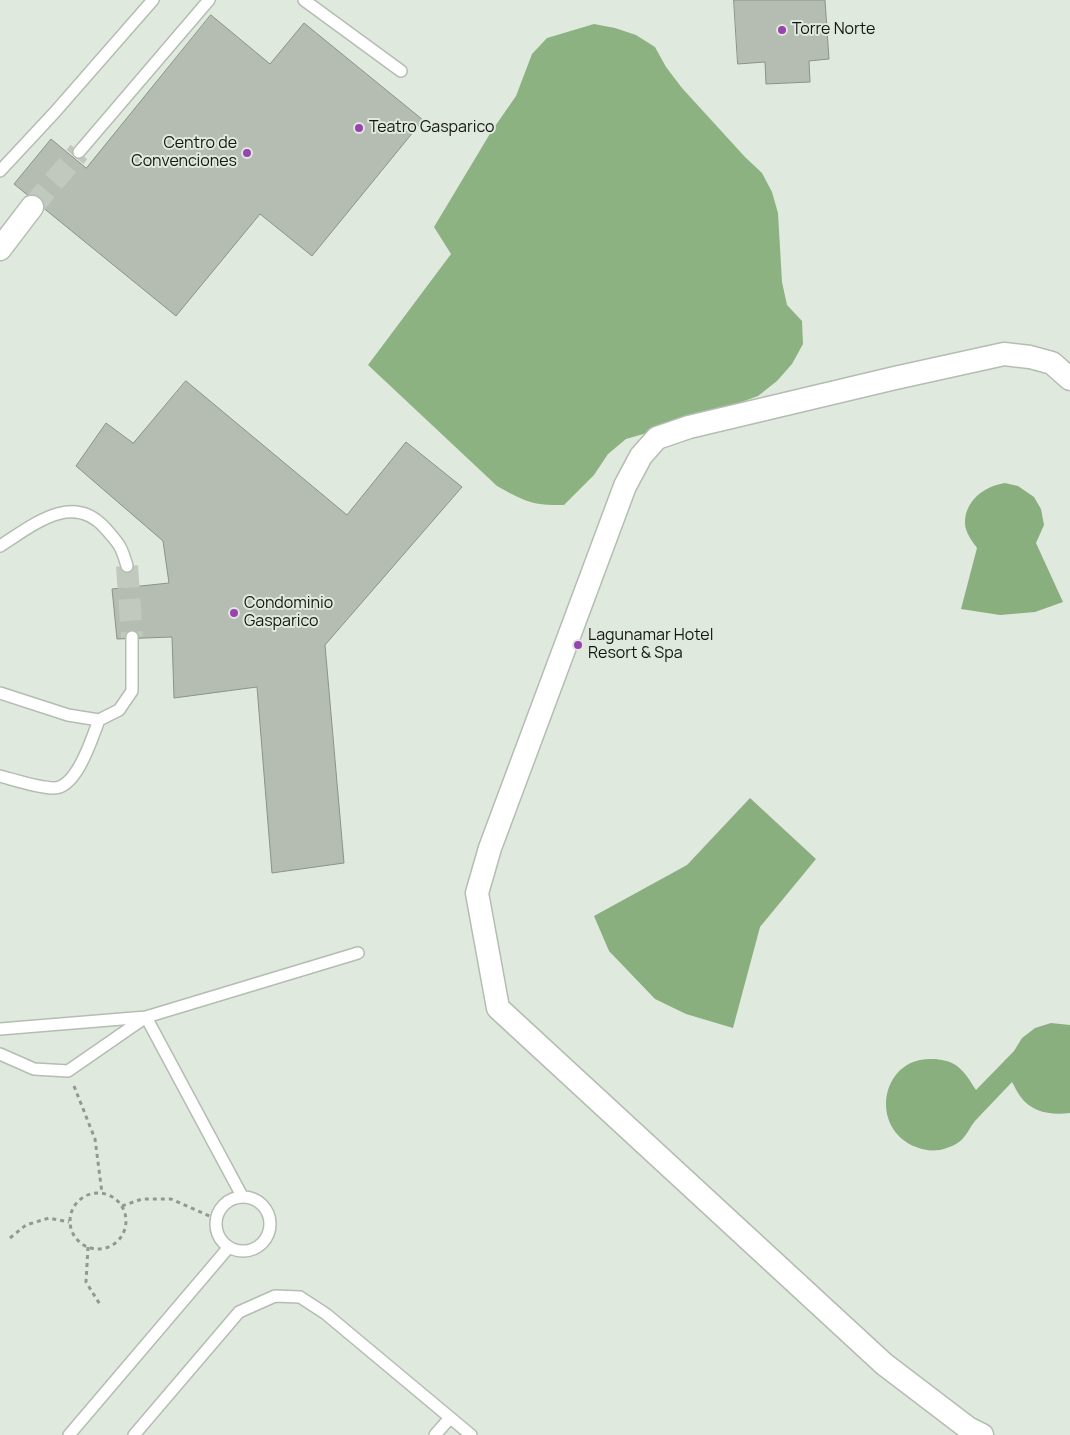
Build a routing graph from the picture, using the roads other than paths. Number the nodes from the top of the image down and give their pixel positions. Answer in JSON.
{"nodes":[{"id":1,"x":153,"y":0,"type":"edge"},
{"id":2,"x":209,"y":0,"type":"edge"},
{"id":3,"x":304,"y":0,"type":"edge"},
{"id":4,"x":401,"y":71,"type":"dead end"},
{"id":5,"x":79,"y":152,"type":"tunnel mouth"},
{"id":6,"x":0,"y":171,"type":"edge"},
{"id":7,"x":32,"y":207,"type":"tunnel mouth"},
{"id":8,"x":0,"y":249,"type":"edge"},
{"id":9,"x":1070,"y":379,"type":"edge"},
{"id":10,"x":0,"y":546,"type":"edge"},
{"id":11,"x":127,"y":566,"type":"tunnel mouth"},
{"id":12,"x":132,"y":637,"type":"tunnel mouth"},
{"id":13,"x":0,"y":693,"type":"edge"},
{"id":14,"x":99,"y":720,"type":"junction"},
{"id":15,"x":0,"y":776,"type":"edge"},
{"id":16,"x":358,"y":953,"type":"dead end"},
{"id":17,"x":146,"y":1017,"type":"junction"},
{"id":18,"x":0,"y":1029,"type":"edge"},
{"id":19,"x":0,"y":1054,"type":"edge"},
{"id":20,"x":242,"y":1196,"type":"junction"},
{"id":21,"x":229,"y":1247,"type":"junction"},
{"id":22,"x":450,"y":1418,"type":"junction"},
{"id":23,"x":69,"y":1435,"type":"edge"},
{"id":24,"x":134,"y":1435,"type":"edge"},
{"id":25,"x":435,"y":1435,"type":"edge"},
{"id":26,"x":472,"y":1435,"type":"edge"},
{"id":27,"x":982,"y":1435,"type":"edge"}],
"edges":[{"from":1,"to":6,"type":"lane"},
{"from":2,"to":5,"type":"lane"},
{"from":3,"to":4,"type":"lane"},
{"from":7,"to":8,"type":"street"},
{"from":9,"to":27,"type":"street"},
{"from":10,"to":11,"type":"lane"},
{"from":12,"to":14,"type":"lane"},
{"from":13,"to":14,"type":"lane"},
{"from":14,"to":15,"type":"lane"},
{"from":16,"to":17,"type":"lane"},
{"from":17,"to":18,"type":"lane"},
{"from":17,"to":19,"type":"lane"},
{"from":17,"to":20,"type":"lane"},
{"from":20,"to":21,"type":"lane"},
{"from":20,"to":21,"type":"lane"},
{"from":21,"to":23,"type":"lane"},
{"from":22,"to":24,"type":"lane"},
{"from":22,"to":25,"type":"lane"},
{"from":22,"to":26,"type":"lane"}]}
